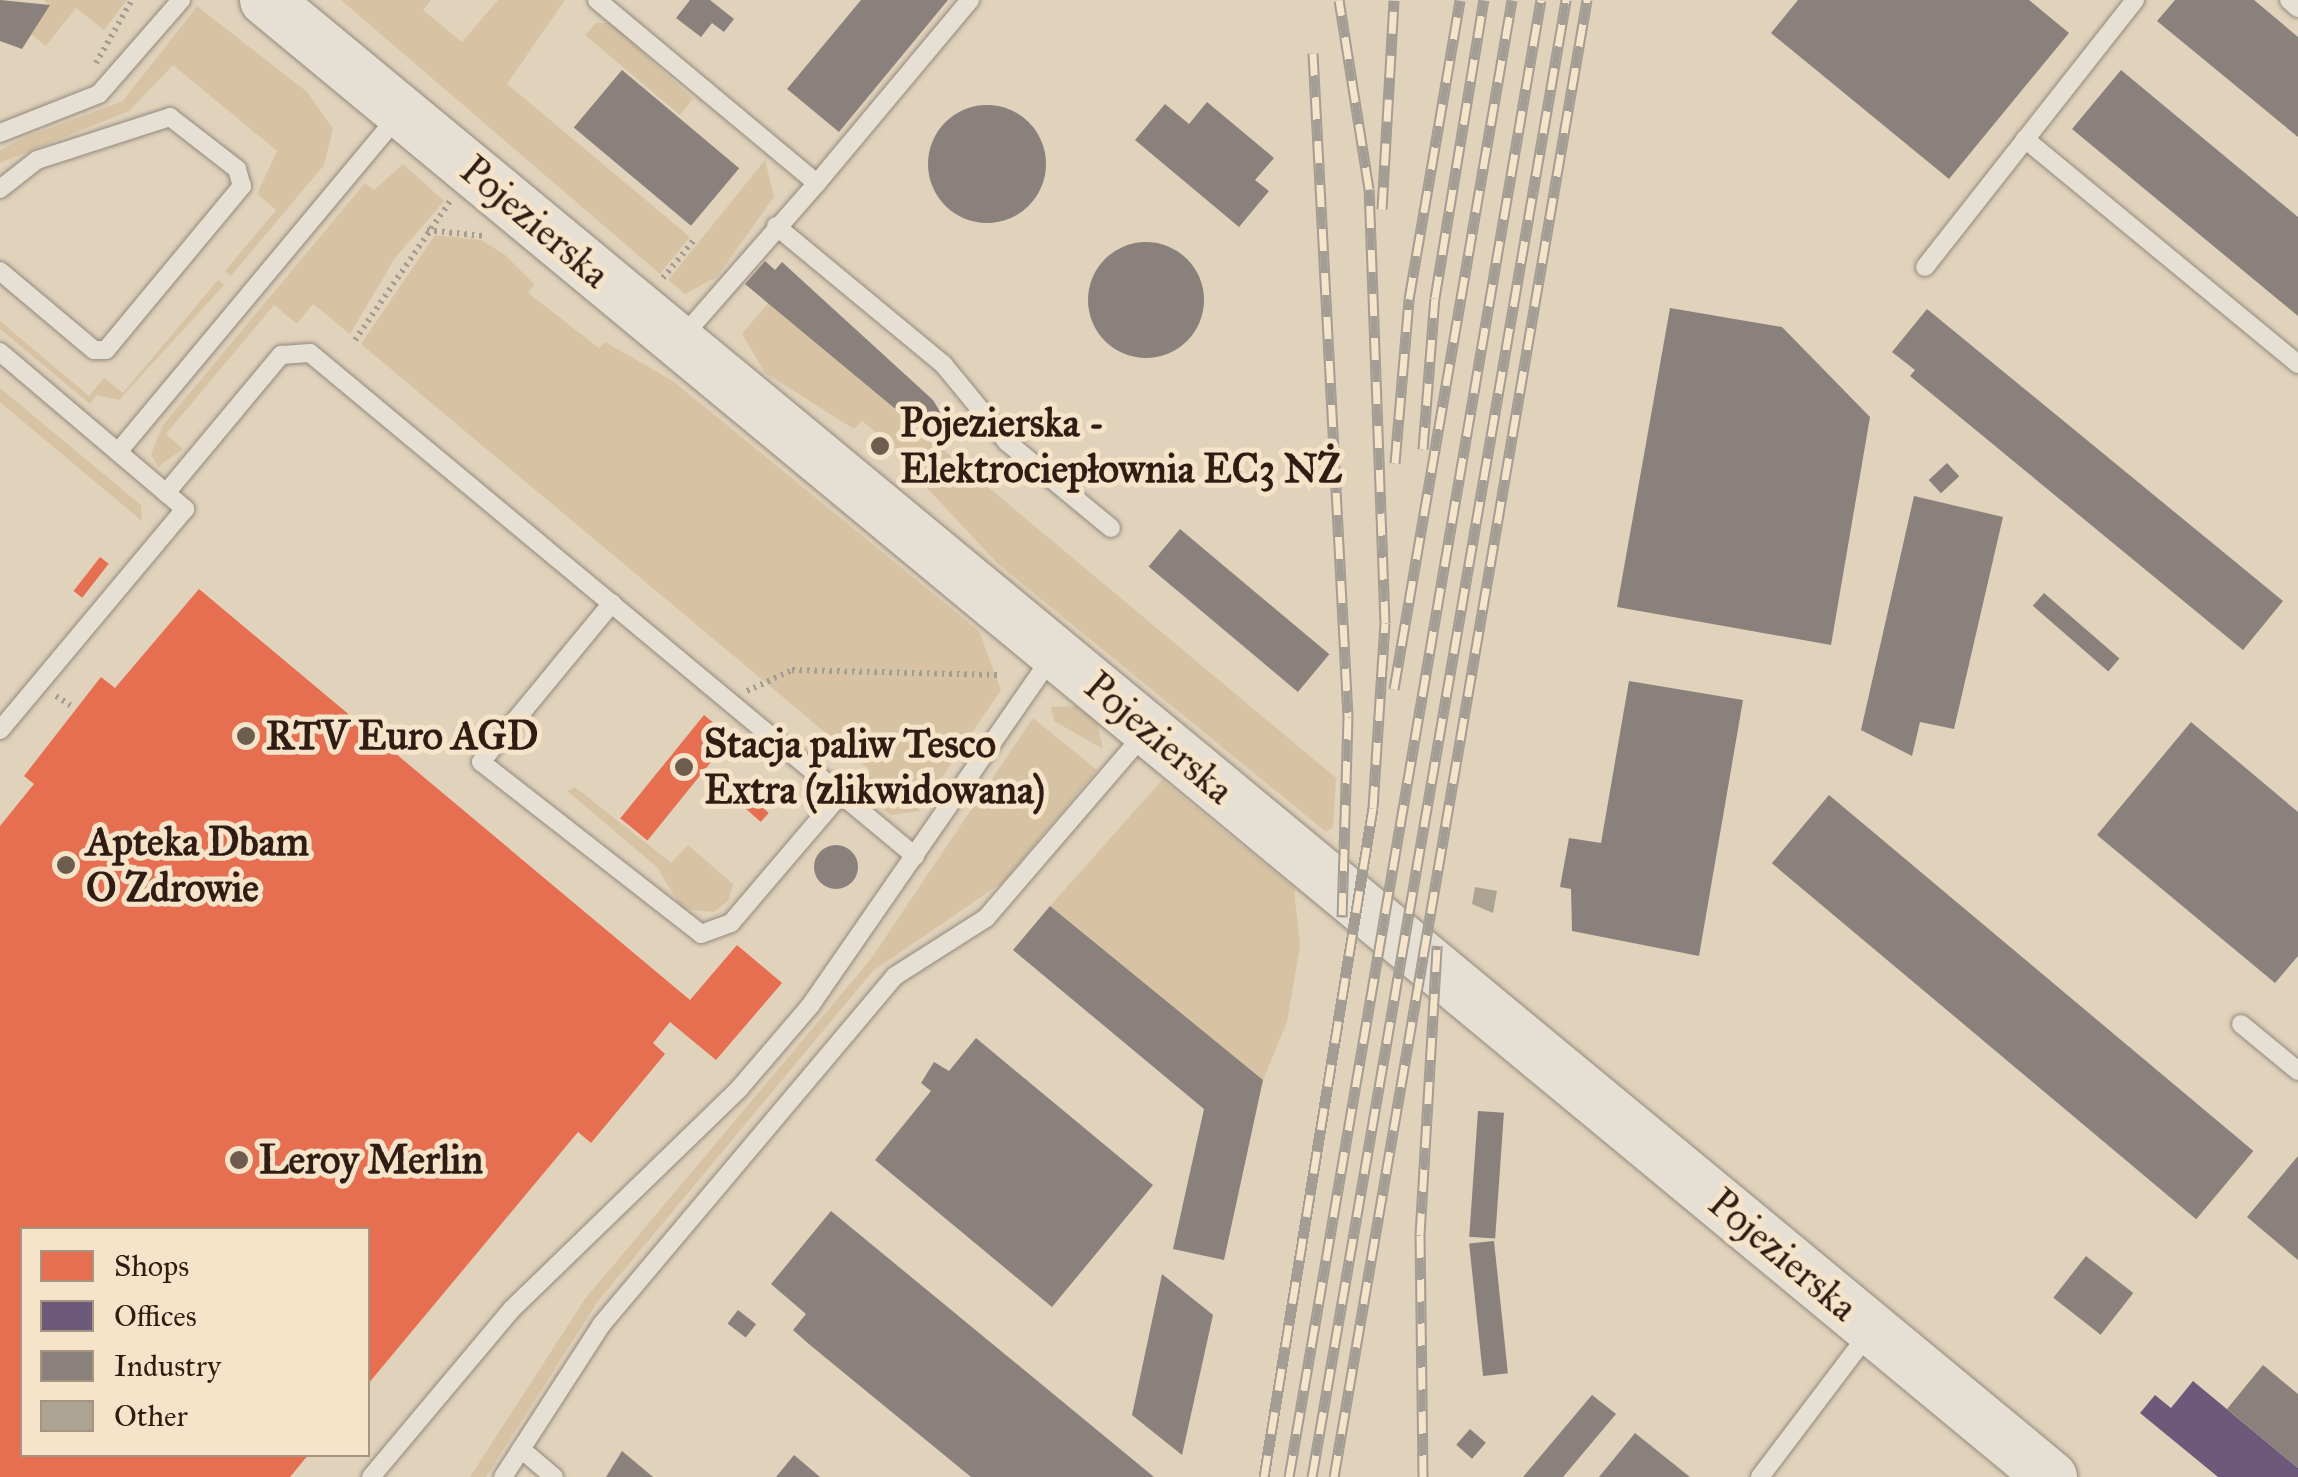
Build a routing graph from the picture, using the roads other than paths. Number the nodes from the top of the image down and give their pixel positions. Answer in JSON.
{"nodes":[{"id":1,"x":181,"y":0,"type":"edge"},
{"id":2,"x":266,"y":0,"type":"edge"},
{"id":3,"x":597,"y":0,"type":"edge"},
{"id":4,"x":970,"y":0,"type":"edge"},
{"id":5,"x":2135,"y":0,"type":"edge"},
{"id":6,"x":2288,"y":0,"type":"edge"},
{"id":7,"x":2298,"y":8,"type":"edge"},
{"id":8,"x":402,"y":112,"type":"junction"},
{"id":9,"x":0,"y":133,"type":"edge"},
{"id":10,"x":2025,"y":139,"type":"junction"},
{"id":11,"x":817,"y":183,"type":"junction"},
{"id":12,"x":0,"y":188,"type":"edge"},
{"id":13,"x":776,"y":226,"type":"junction"},
{"id":14,"x":1924,"y":266,"type":"dead end"},
{"id":15,"x":0,"y":271,"type":"edge"},
{"id":16,"x":678,"y":341,"type":"junction"},
{"id":17,"x":0,"y":352,"type":"edge"},
{"id":18,"x":2298,"y":364,"type":"edge"},
{"id":19,"x":118,"y":452,"type":"junction"},
{"id":20,"x":166,"y":493,"type":"junction"},
{"id":21,"x":1112,"y":528,"type":"dead end"},
{"id":22,"x":612,"y":603,"type":"junction"},
{"id":23,"x":1056,"y":652,"type":"junction"},
{"id":24,"x":1148,"y":728,"type":"junction"},
{"id":25,"x":0,"y":730,"type":"edge"},
{"id":26,"x":838,"y":796,"type":"junction"},
{"id":27,"x":915,"y":856,"type":"junction"},
{"id":28,"x":2241,"y":1024,"type":"dead end"},
{"id":29,"x":2298,"y":1071,"type":"edge"},
{"id":30,"x":1872,"y":1328,"type":"junction"},
{"id":31,"x":521,"y":1449,"type":"junction"},
{"id":32,"x":371,"y":1477,"type":"edge"},
{"id":33,"x":503,"y":1477,"type":"edge"},
{"id":34,"x":554,"y":1477,"type":"edge"},
{"id":35,"x":1760,"y":1477,"type":"edge"},
{"id":36,"x":2052,"y":1477,"type":"edge"}],
"edges":[{"from":1,"to":9,"type":"lane"},
{"from":2,"to":8,"type":"street","name":"Pojezierska"},
{"from":3,"to":11,"type":"lane"},
{"from":4,"to":11,"type":"lane"},
{"from":5,"to":10,"type":"lane"},
{"from":6,"to":7,"type":"lane"},
{"from":8,"to":16,"type":"street","name":"Pojezierska"},
{"from":8,"to":19,"type":"lane"},
{"from":10,"to":14,"type":"lane"},
{"from":10,"to":18,"type":"lane"},
{"from":11,"to":13,"type":"lane"},
{"from":12,"to":15,"type":"lane"},
{"from":13,"to":16,"type":"lane"},
{"from":13,"to":21,"type":"lane"},
{"from":16,"to":23,"type":"street","name":"Pojezierska"},
{"from":17,"to":19,"type":"lane"},
{"from":19,"to":20,"type":"lane"},
{"from":20,"to":22,"type":"lane"},
{"from":20,"to":25,"type":"lane"},
{"from":22,"to":26,"type":"lane"},
{"from":22,"to":26,"type":"lane"},
{"from":23,"to":24,"type":"street","name":"Pojezierska"},
{"from":23,"to":27,"type":"lane"},
{"from":24,"to":30,"type":"street","name":"Pojezierska"},
{"from":24,"to":31,"type":"lane"},
{"from":26,"to":27,"type":"lane"},
{"from":27,"to":32,"type":"lane"},
{"from":28,"to":29,"type":"lane"},
{"from":30,"to":35,"type":"lane"},
{"from":30,"to":36,"type":"street","name":"Pojezierska"},
{"from":31,"to":33,"type":"lane"},
{"from":31,"to":34,"type":"lane"}]}
